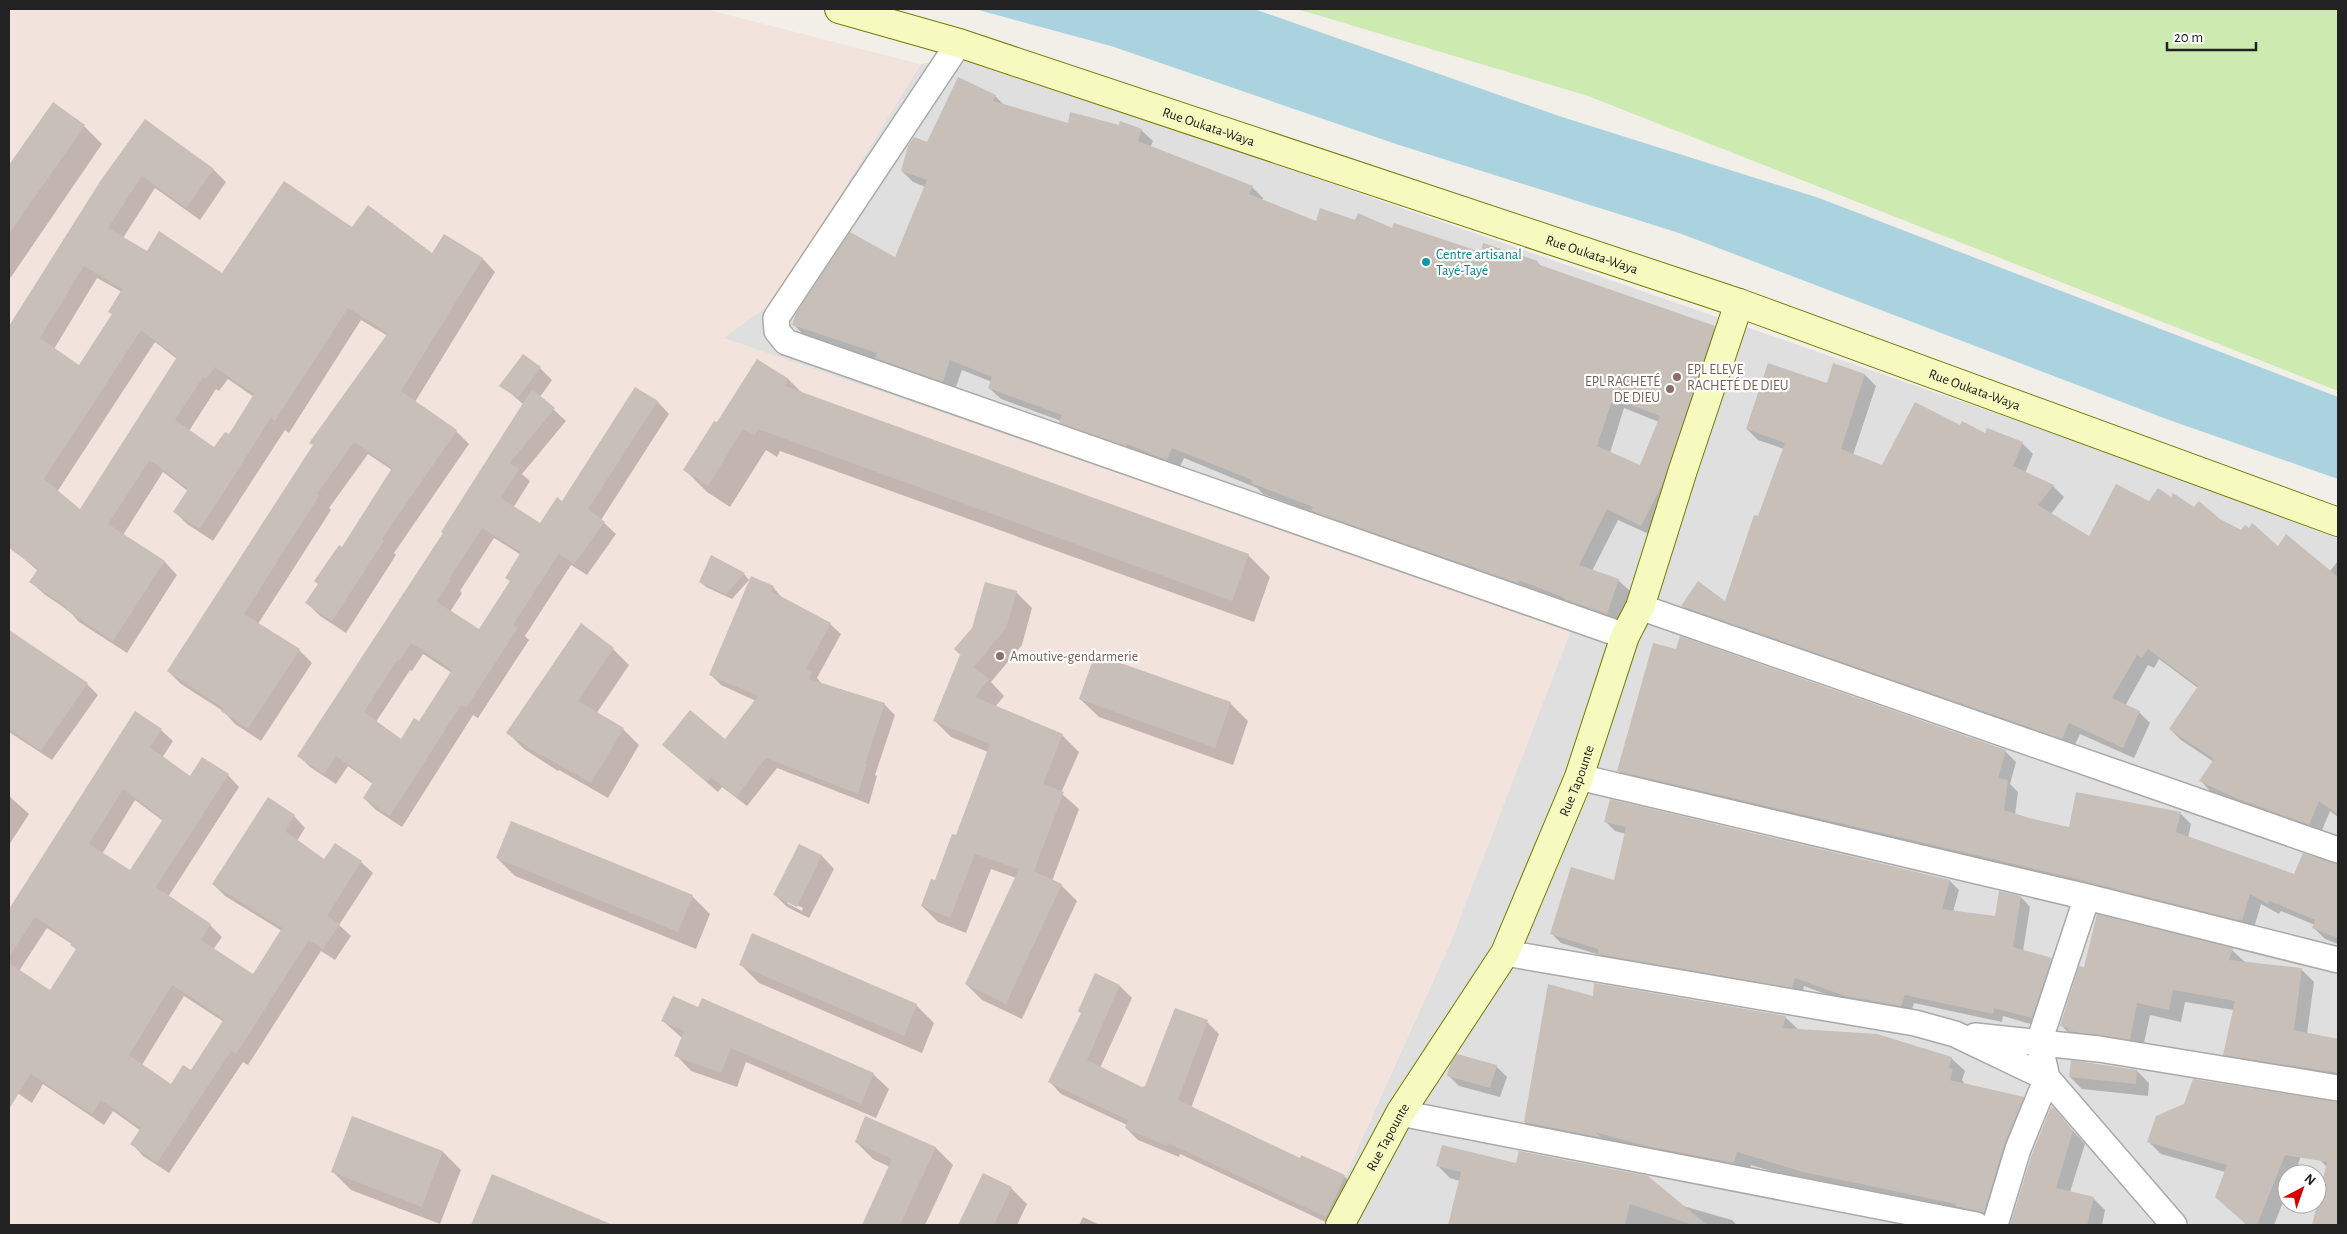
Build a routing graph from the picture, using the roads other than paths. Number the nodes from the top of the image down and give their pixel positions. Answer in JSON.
{"nodes":[{"id":1,"x":840,"y":9,"type":"edge"},
{"id":2,"x":959,"y":43,"type":"junction"},
{"id":3,"x":1739,"y":302,"type":"junction"},
{"id":4,"x":2338,"y":522,"type":"edge"},
{"id":5,"x":1640,"y":607,"type":"junction"},
{"id":6,"x":1626,"y":636,"type":"junction"},
{"id":7,"x":1579,"y":777,"type":"junction"},
{"id":8,"x":2338,"y":850,"type":"edge"},
{"id":9,"x":2087,"y":897,"type":"junction"},
{"id":10,"x":1505,"y":953,"type":"junction"},
{"id":11,"x":2338,"y":960,"type":"edge"},
{"id":12,"x":1955,"y":1034,"type":"junction"},
{"id":13,"x":2039,"y":1042,"type":"junction"},
{"id":14,"x":2048,"y":1078,"type":"junction"},
{"id":15,"x":2338,"y":1088,"type":"edge"},
{"id":16,"x":1400,"y":1114,"type":"junction"},
{"id":17,"x":1340,"y":1225,"type":"edge"},
{"id":18,"x":1976,"y":1225,"type":"edge"},
{"id":19,"x":1995,"y":1225,"type":"edge"},
{"id":20,"x":2174,"y":1225,"type":"edge"}],
"edges":[{"from":1,"to":2,"type":"street","name":"Rue Oukata-Waya"},
{"from":2,"to":3,"type":"street","name":"Rue Oukata-Waya"},
{"from":2,"to":6,"type":"street"},
{"from":3,"to":4,"type":"street","name":"Rue Oukata-Waya"},
{"from":3,"to":5,"type":"street","name":"Rue Tapounte"},
{"from":5,"to":6,"type":"street","name":"Rue Tapounte"},
{"from":5,"to":8,"type":"street"},
{"from":6,"to":7,"type":"street","name":"Rue Tapounte"},
{"from":7,"to":9,"type":"street"},
{"from":7,"to":10,"type":"street","name":"Rue Tapounte"},
{"from":9,"to":11,"type":"street"},
{"from":9,"to":13,"type":"street"},
{"from":10,"to":12,"type":"street"},
{"from":10,"to":16,"type":"street","name":"Rue Tapounte"},
{"from":12,"to":13,"type":"street"},
{"from":12,"to":14,"type":"street"},
{"from":13,"to":14,"type":"street"},
{"from":13,"to":15,"type":"street"},
{"from":14,"to":19,"type":"street"},
{"from":14,"to":20,"type":"street"},
{"from":16,"to":17,"type":"street","name":"Rue Tapounte"},
{"from":16,"to":18,"type":"street"}]}
